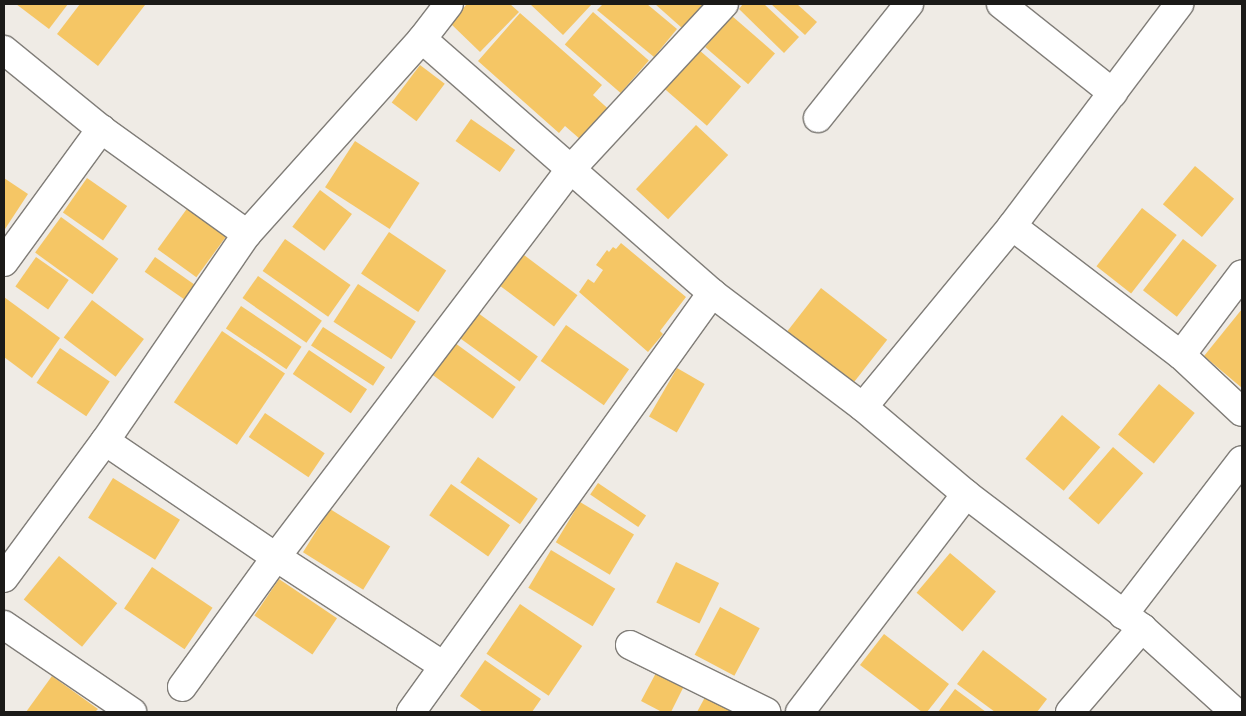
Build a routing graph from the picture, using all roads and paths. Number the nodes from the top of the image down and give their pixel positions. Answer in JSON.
{"nodes":[{"id":1,"x":449,"y":4,"type":"edge"},
{"id":2,"x":724,"y":4,"type":"edge"},
{"id":3,"x":909,"y":4,"type":"edge"},
{"id":4,"x":1002,"y":4,"type":"edge"},
{"id":5,"x":1179,"y":4,"type":"edge"},
{"id":6,"x":422,"y":39,"type":"junction"},
{"id":7,"x":4,"y":50,"type":"edge"},
{"id":8,"x":1112,"y":93,"type":"junction"},
{"id":9,"x":818,"y":118,"type":"dead end"},
{"id":10,"x":101,"y":129,"type":"junction"},
{"id":11,"x":571,"y":169,"type":"junction"},
{"id":12,"x":1012,"y":226,"type":"junction"},
{"id":13,"x":247,"y":234,"type":"junction"},
{"id":14,"x":4,"y":262,"type":"edge"},
{"id":15,"x":1242,"y":274,"type":"edge"},
{"id":16,"x":712,"y":293,"type":"junction"},
{"id":17,"x":1181,"y":355,"type":"junction"},
{"id":18,"x":863,"y":407,"type":"junction"},
{"id":19,"x":1242,"y":412,"type":"edge"},
{"id":20,"x":104,"y":441,"type":"junction"},
{"id":21,"x":1242,"y":460,"type":"edge"},
{"id":22,"x":966,"y":494,"type":"junction"},
{"id":23,"x":276,"y":557,"type":"junction"},
{"id":24,"x":4,"y":578,"type":"edge"},
{"id":25,"x":1132,"y":622,"type":"junction"},
{"id":26,"x":4,"y":625,"type":"edge"},
{"id":27,"x":630,"y":645,"type":"dead end"},
{"id":28,"x":444,"y":666,"type":"junction"},
{"id":29,"x":182,"y":687,"type":"dead end"},
{"id":30,"x":132,"y":712,"type":"edge"},
{"id":31,"x":412,"y":712,"type":"edge"},
{"id":32,"x":766,"y":712,"type":"edge"},
{"id":33,"x":800,"y":712,"type":"edge"},
{"id":34,"x":1070,"y":712,"type":"edge"},
{"id":35,"x":1234,"y":712,"type":"edge"}],
"edges":[{"from":1,"to":6,"type":"street"},
{"from":2,"to":11,"type":"street"},
{"from":3,"to":9,"type":"street"},
{"from":4,"to":8,"type":"street"},
{"from":5,"to":8,"type":"street"},
{"from":6,"to":11,"type":"street"},
{"from":6,"to":13,"type":"street"},
{"from":7,"to":10,"type":"street"},
{"from":8,"to":12,"type":"street"},
{"from":10,"to":13,"type":"street"},
{"from":10,"to":14,"type":"street"},
{"from":11,"to":16,"type":"street"},
{"from":11,"to":23,"type":"street"},
{"from":12,"to":17,"type":"street"},
{"from":12,"to":18,"type":"street"},
{"from":13,"to":20,"type":"street"},
{"from":15,"to":17,"type":"street"},
{"from":16,"to":18,"type":"street"},
{"from":16,"to":28,"type":"street"},
{"from":17,"to":19,"type":"street"},
{"from":18,"to":22,"type":"street"},
{"from":20,"to":23,"type":"street"},
{"from":20,"to":24,"type":"street"},
{"from":21,"to":25,"type":"street"},
{"from":22,"to":25,"type":"street"},
{"from":22,"to":33,"type":"street"},
{"from":23,"to":28,"type":"street"},
{"from":23,"to":29,"type":"street"},
{"from":25,"to":34,"type":"street"},
{"from":25,"to":35,"type":"street"},
{"from":26,"to":30,"type":"street"},
{"from":27,"to":32,"type":"street"},
{"from":28,"to":31,"type":"street"}]}
